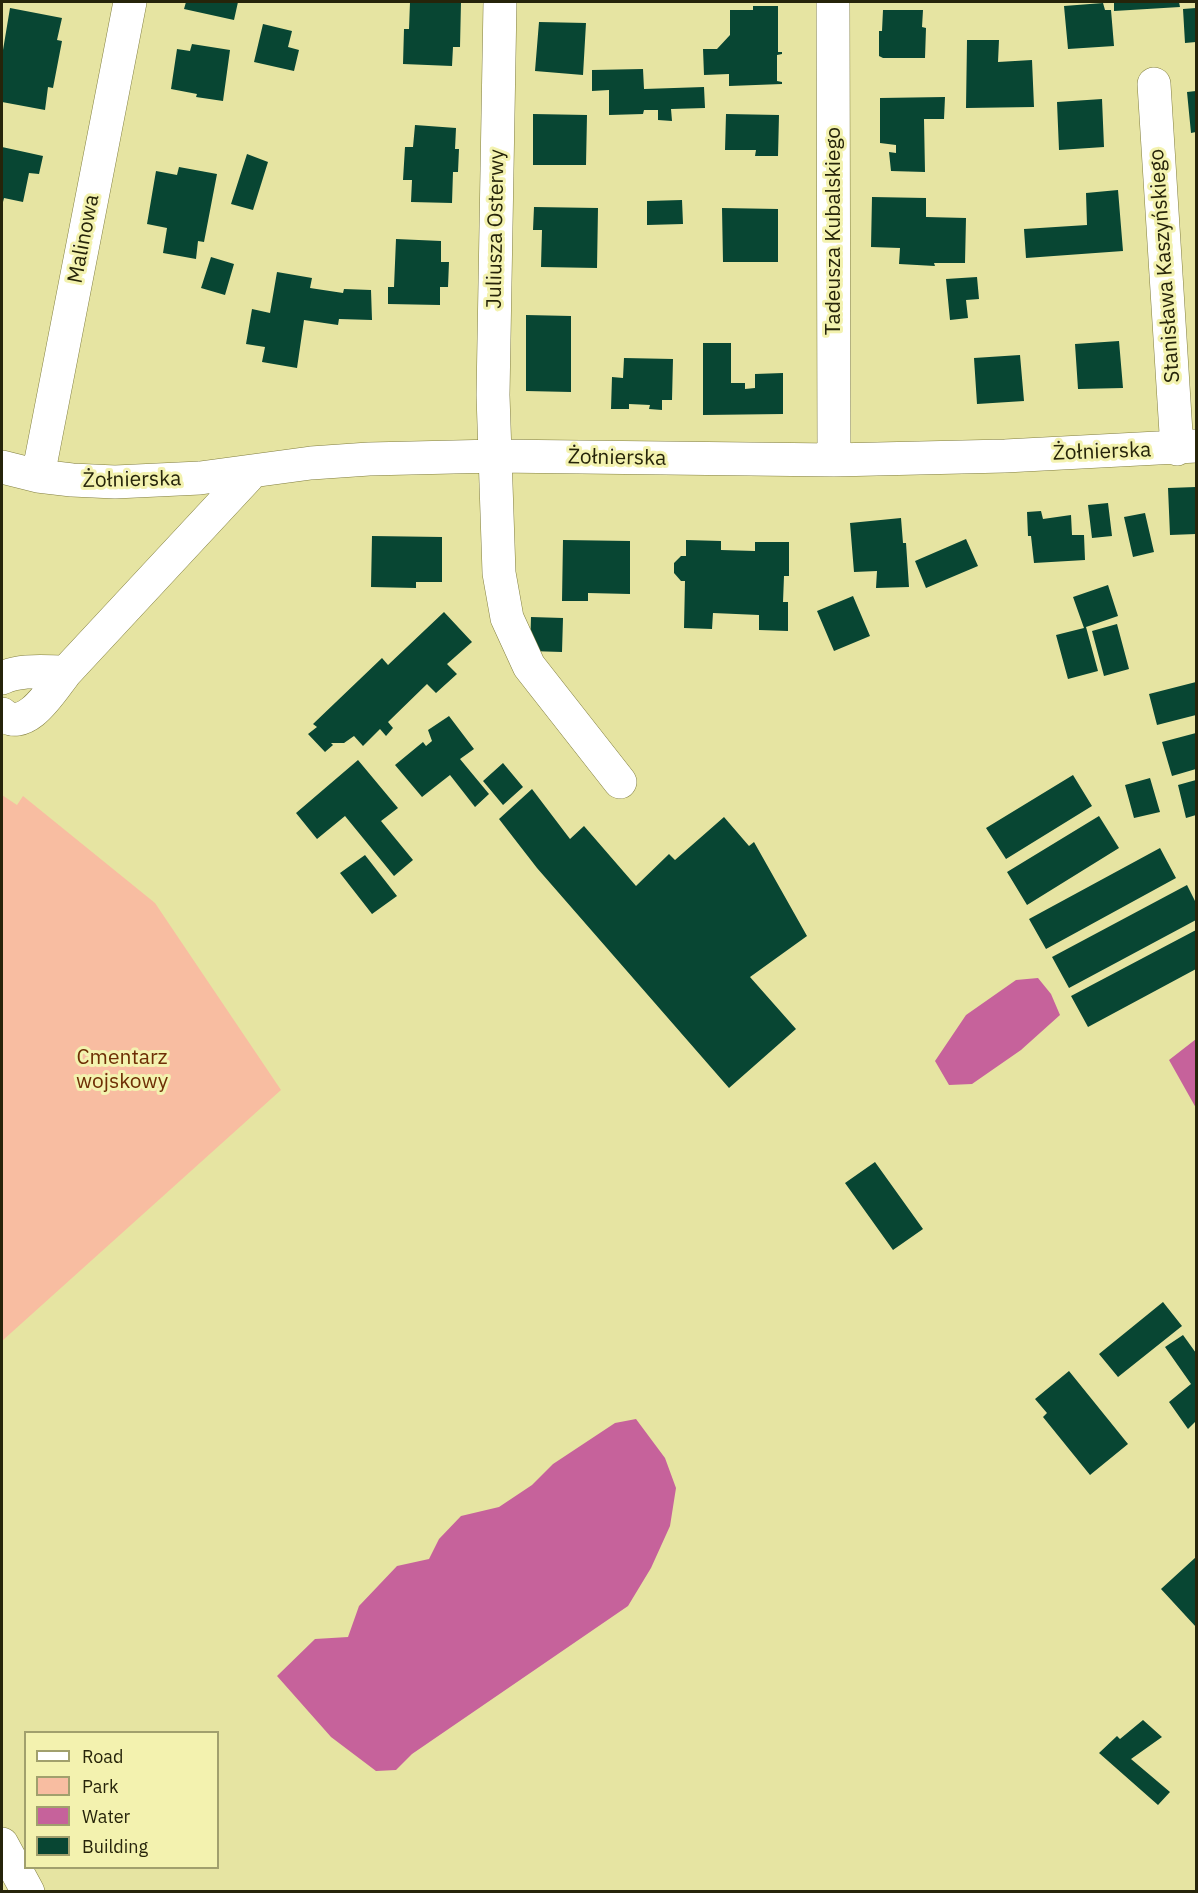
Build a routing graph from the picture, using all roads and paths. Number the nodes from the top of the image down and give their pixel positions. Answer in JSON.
{"nodes":[{"id":1,"x":130,"y":2,"type":"edge"},
{"id":2,"x":500,"y":2,"type":"edge"},
{"id":3,"x":833,"y":2,"type":"edge"},
{"id":4,"x":1154,"y":84,"type":"dead end"},
{"id":5,"x":1187,"y":448,"type":"edge"},
{"id":6,"x":496,"y":456,"type":"junction"},
{"id":7,"x":834,"y":460,"type":"junction"},
{"id":8,"x":2,"y":467,"type":"edge"},
{"id":9,"x":252,"y":472,"type":"junction"},
{"id":10,"x":38,"y":476,"type":"junction"},
{"id":11,"x":66,"y":672,"type":"junction"},
{"id":12,"x":2,"y":678,"type":"edge"},
{"id":13,"x":2,"y":714,"type":"edge"},
{"id":14,"x":620,"y":782,"type":"dead end"},
{"id":15,"x":2,"y":1844,"type":"edge"},
{"id":16,"x":28,"y":1892,"type":"edge"}],
"edges":[{"from":1,"to":10,"type":"street","name":"Malinowa"},
{"from":2,"to":6,"type":"street","name":"Juliusza Osterwy"},
{"from":3,"to":7,"type":"street","name":"Tadeusza Kubalskiego"},
{"from":4,"to":5,"type":"street","name":"Stanisława Kaszyńskiego"},
{"from":5,"to":7,"type":"street","name":"Żołnierska"},
{"from":6,"to":7,"type":"street","name":"Żołnierska"},
{"from":6,"to":9,"type":"street","name":"Żołnierska"},
{"from":6,"to":14,"type":"street","name":"Juliusza Osterwy"},
{"from":8,"to":10,"type":"street","name":"Żołnierska"},
{"from":9,"to":10,"type":"street","name":"Żołnierska"},
{"from":9,"to":11,"type":"street"},
{"from":11,"to":12,"type":"street"},
{"from":11,"to":13,"type":"street"},
{"from":15,"to":16,"type":"street"}]}
